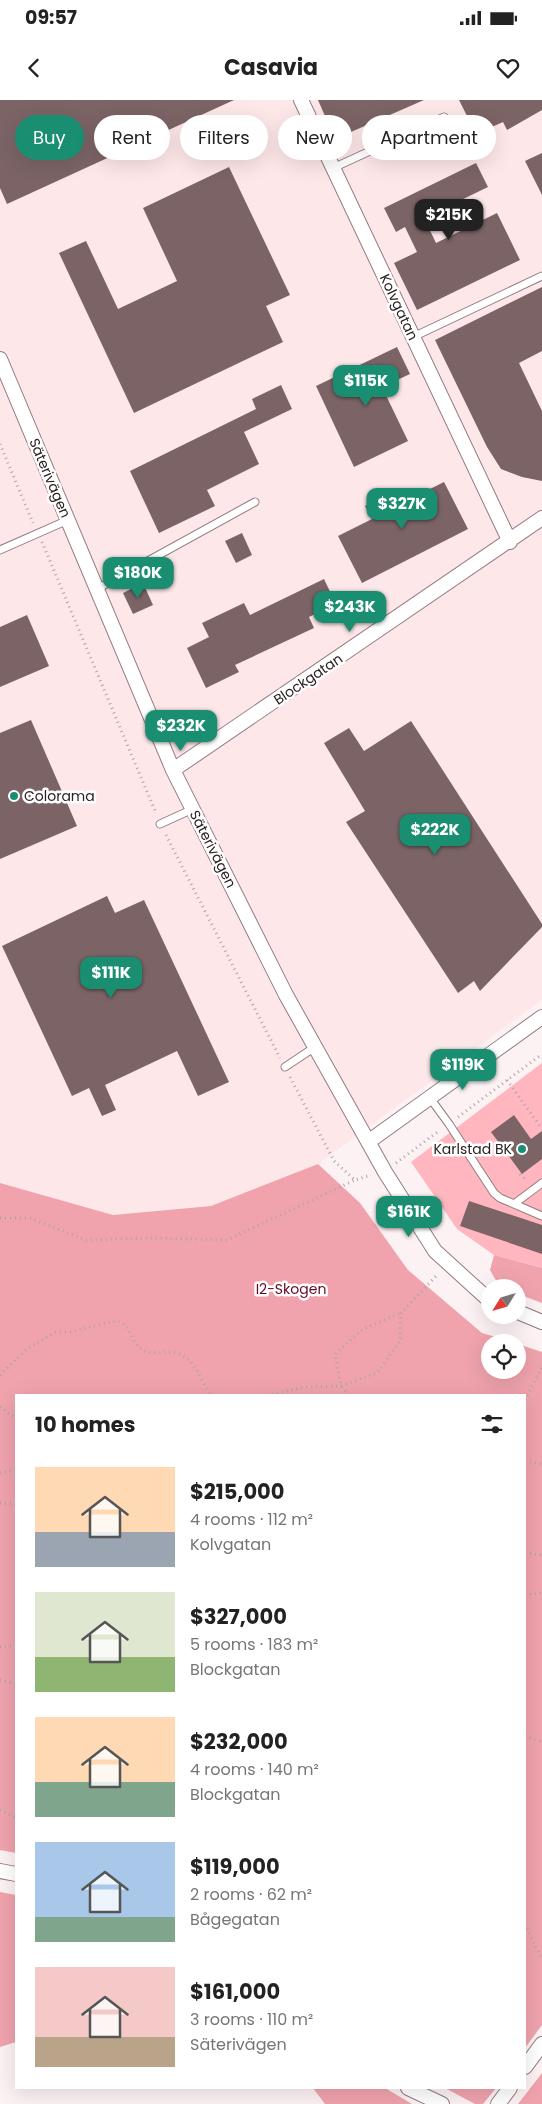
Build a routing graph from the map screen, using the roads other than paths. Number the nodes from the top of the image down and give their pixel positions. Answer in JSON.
{"nodes":[{"id":1,"x":301,"y":100,"type":"edge"},
{"id":2,"x":362,"y":155,"type":"edge"},
{"id":3,"x":333,"y":168,"type":"junction"},
{"id":4,"x":542,"y":276,"type":"edge"},
{"id":5,"x":413,"y":337,"type":"junction"},
{"id":6,"x":0,"y":359,"type":"edge"},
{"id":7,"x":255,"y":502,"type":"dead end"},
{"id":8,"x":542,"y":518,"type":"edge"},
{"id":9,"x":68,"y":520,"type":"junction"},
{"id":10,"x":510,"y":542,"type":"junction"},
{"id":11,"x":0,"y":550,"type":"edge"},
{"id":12,"x":97,"y":590,"type":"junction"},
{"id":13,"x":173,"y":770,"type":"junction"},
{"id":14,"x":192,"y":809,"type":"junction"},
{"id":15,"x":160,"y":824,"type":"dead end"},
{"id":16,"x":542,"y":1017,"type":"edge"},
{"id":17,"x":315,"y":1047,"type":"junction"},
{"id":18,"x":285,"y":1067,"type":"dead end"},
{"id":19,"x":430,"y":1098,"type":"junction"},
{"id":20,"x":368,"y":1142,"type":"junction"},
{"id":21,"x":542,"y":1183,"type":"edge"},
{"id":22,"x":514,"y":1204,"type":"junction"},
{"id":23,"x":542,"y":1216,"type":"edge"},
{"id":24,"x":481,"y":1293,"type":"edge"},
{"id":25,"x":526,"y":1315,"type":"edge"},
{"id":26,"x":542,"y":1322,"type":"edge"},
{"id":27,"x":0,"y":1871,"type":"edge"},
{"id":28,"x":15,"y":1874,"type":"edge"},
{"id":29,"x":542,"y":2044,"type":"edge"},
{"id":30,"x":526,"y":2066,"type":"edge"},
{"id":31,"x":410,"y":2089,"type":"edge"},
{"id":32,"x":509,"y":2089,"type":"edge"},
{"id":33,"x":442,"y":2104,"type":"edge"},
{"id":34,"x":498,"y":2104,"type":"edge"}],
"edges":[{"from":1,"to":3,"type":"street","name":"Kolvgatan"},
{"from":2,"to":3,"type":"lane"},
{"from":3,"to":5,"type":"street","name":"Kolvgatan"},
{"from":4,"to":5,"type":"lane"},
{"from":5,"to":10,"type":"street","name":"Kolvgatan"},
{"from":6,"to":9,"type":"street","name":"Säterivägen"},
{"from":7,"to":12,"type":"lane"},
{"from":8,"to":10,"type":"street","name":"Blockgatan"},
{"from":9,"to":11,"type":"lane"},
{"from":9,"to":12,"type":"street","name":"Säterivägen"},
{"from":10,"to":13,"type":"street","name":"Blockgatan"},
{"from":12,"to":13,"type":"street","name":"Säterivägen"},
{"from":13,"to":14,"type":"street","name":"Säterivägen"},
{"from":14,"to":15,"type":"lane"},
{"from":14,"to":17,"type":"street","name":"Säterivägen"},
{"from":16,"to":19,"type":"street"},
{"from":17,"to":18,"type":"lane"},
{"from":17,"to":20,"type":"street","name":"Säterivägen"},
{"from":19,"to":20,"type":"street"},
{"from":19,"to":22,"type":"lane"},
{"from":20,"to":24,"type":"street","name":"Säterivägen"},
{"from":21,"to":22,"type":"lane"},
{"from":22,"to":23,"type":"lane"},
{"from":25,"to":26,"type":"street"},
{"from":27,"to":28,"type":"street"},
{"from":29,"to":30,"type":"street"},
{"from":31,"to":33,"type":"street"},
{"from":32,"to":34,"type":"street"}]}
